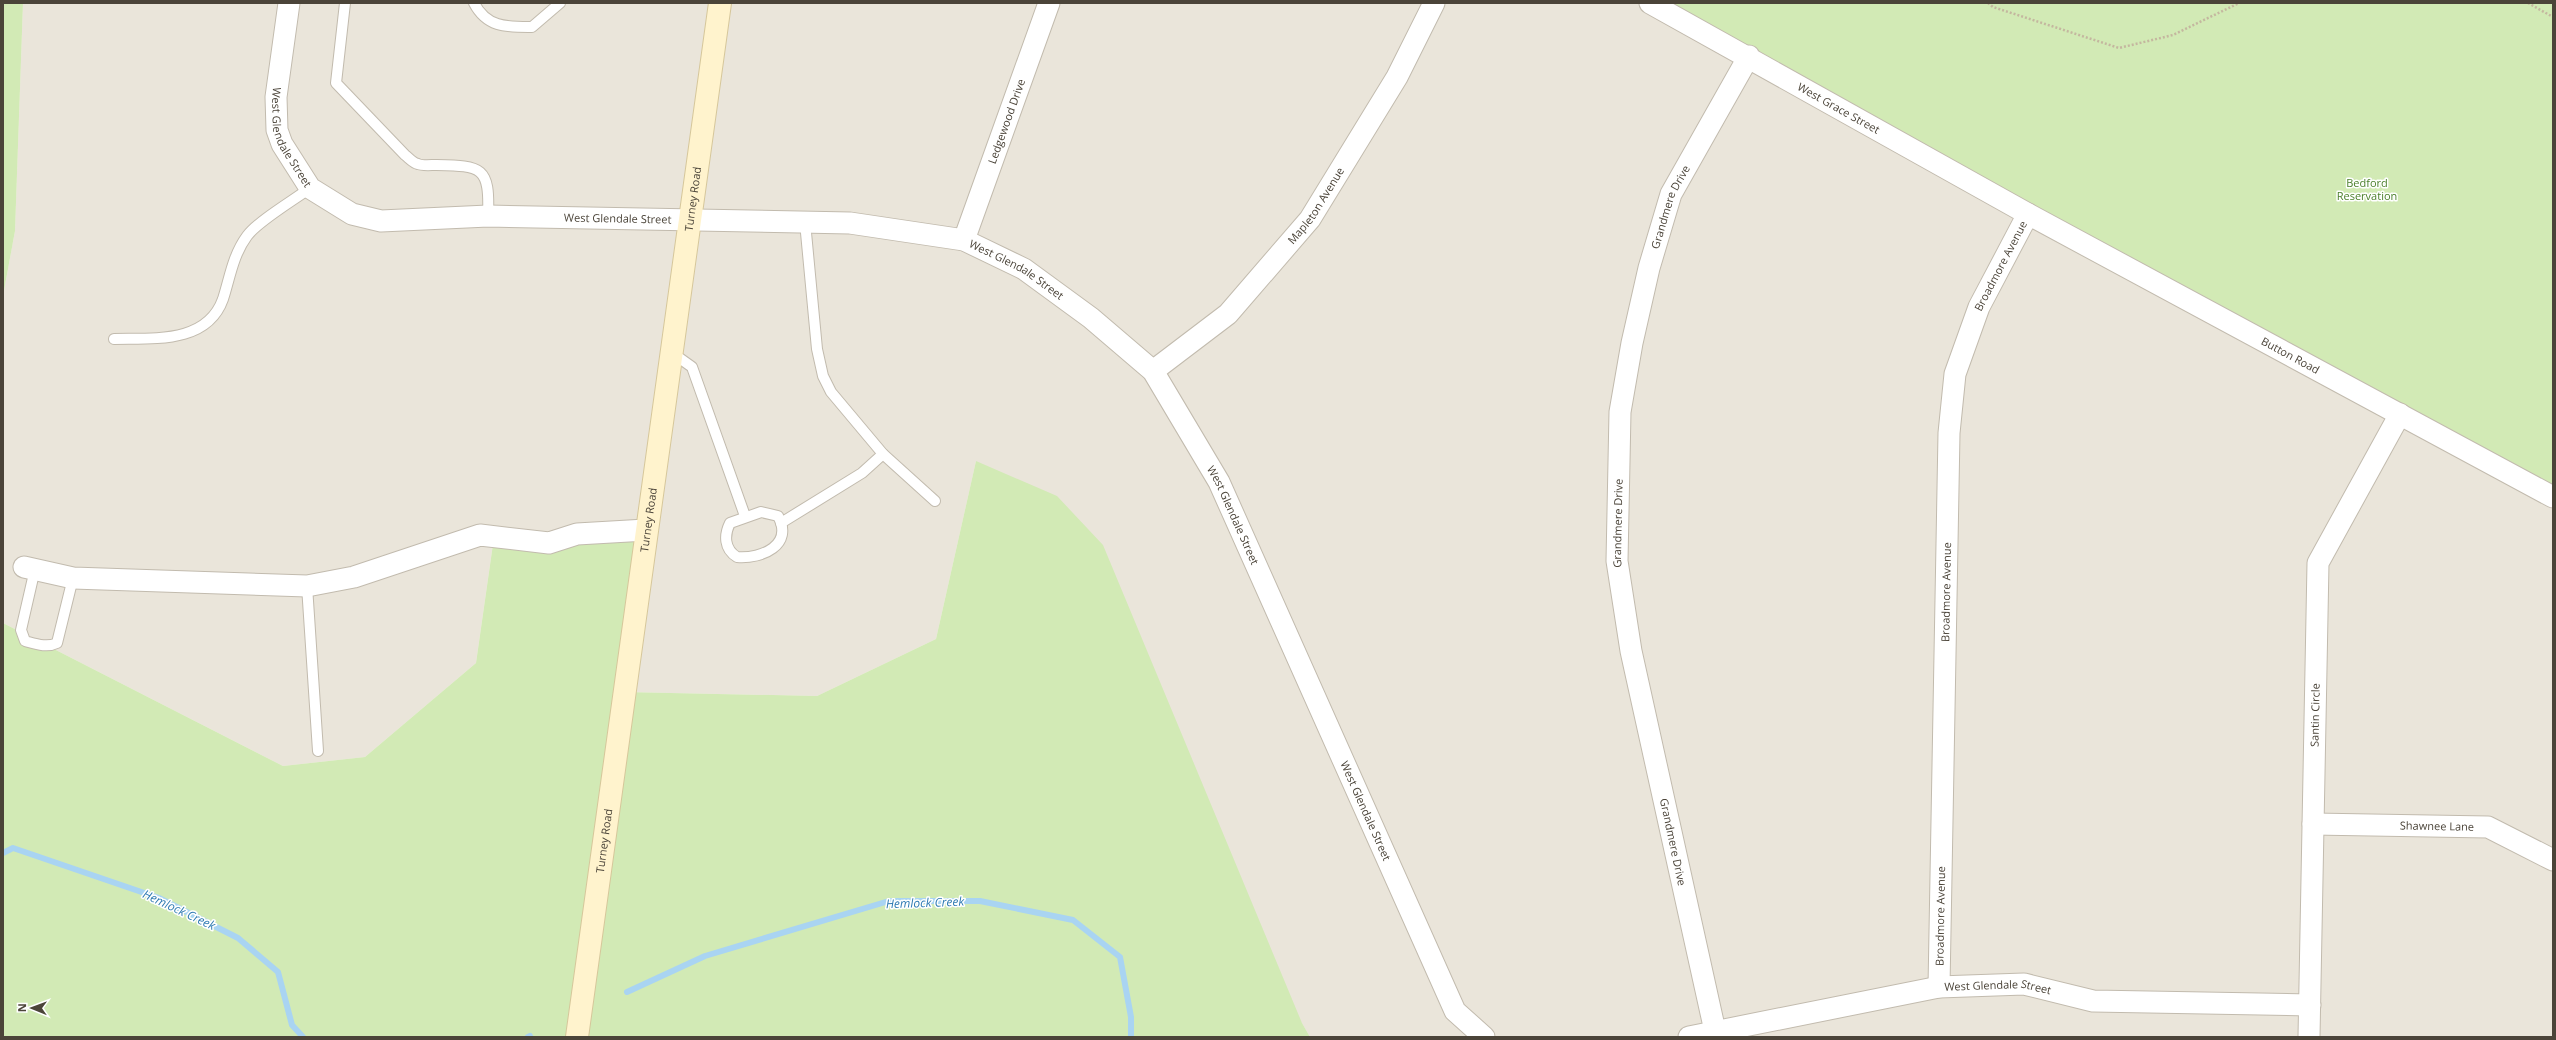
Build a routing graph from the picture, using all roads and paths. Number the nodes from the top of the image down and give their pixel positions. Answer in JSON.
{"nodes":[{"id":1,"x":289,"y":3,"type":"edge"},
{"id":2,"x":345,"y":3,"type":"edge"},
{"id":3,"x":474,"y":3,"type":"edge"},
{"id":4,"x":560,"y":3,"type":"edge"},
{"id":5,"x":720,"y":3,"type":"edge"},
{"id":6,"x":1050,"y":3,"type":"edge"},
{"id":7,"x":1434,"y":3,"type":"edge"},
{"id":8,"x":1650,"y":3,"type":"edge"},
{"id":9,"x":1988,"y":3,"type":"edge"},
{"id":10,"x":2239,"y":3,"type":"edge"},
{"id":11,"x":2528,"y":3,"type":"edge"},
{"id":12,"x":2553,"y":17,"type":"edge"},
{"id":13,"x":1749,"y":56,"type":"junction"},
{"id":14,"x":310,"y":188,"type":"junction"},
{"id":15,"x":2028,"y":214,"type":"junction"},
{"id":16,"x":488,"y":216,"type":"junction"},
{"id":17,"x":688,"y":219,"type":"junction"},
{"id":18,"x":805,"y":222,"type":"junction"},
{"id":19,"x":964,"y":240,"type":"junction"},
{"id":20,"x":114,"y":339,"type":"dead end"},
{"id":21,"x":670,"y":352,"type":"junction"},
{"id":22,"x":1153,"y":372,"type":"junction"},
{"id":23,"x":2400,"y":414,"type":"junction"},
{"id":24,"x":883,"y":454,"type":"junction"},
{"id":25,"x":2553,"y":496,"type":"edge"},
{"id":26,"x":935,"y":501,"type":"dead end"},
{"id":27,"x":745,"y":516,"type":"junction"},
{"id":28,"x":781,"y":523,"type":"junction"},
{"id":29,"x":646,"y":530,"type":"junction"},
{"id":30,"x":29,"y":568,"type":"joint"},
{"id":31,"x":73,"y":578,"type":"junction"},
{"id":32,"x":307,"y":586,"type":"junction"},
{"id":33,"x":318,"y":751,"type":"dead end"},
{"id":34,"x":2313,"y":824,"type":"junction"},
{"id":35,"x":2553,"y":860,"type":"edge"},
{"id":36,"x":1939,"y":987,"type":"junction"},
{"id":37,"x":2310,"y":1005,"type":"junction"},
{"id":38,"x":1715,"y":1031,"type":"junction"},
{"id":39,"x":577,"y":1037,"type":"edge"},
{"id":40,"x":1484,"y":1037,"type":"edge"},
{"id":41,"x":1689,"y":1037,"type":"edge"},
{"id":42,"x":2309,"y":1037,"type":"edge"}],
"edges":[{"from":1,"to":14,"type":"street","name":"West Glendale Street"},
{"from":2,"to":16,"type":"lane"},
{"from":3,"to":4,"type":"lane"},
{"from":5,"to":17,"type":"street","name":"Turney Road"},
{"from":6,"to":19,"type":"street","name":"Ledgewood Drive"},
{"from":7,"to":22,"type":"street","name":"Mapleton Avenue"},
{"from":8,"to":13,"type":"street","name":"West Grace Street"},
{"from":9,"to":10,"type":"path"},
{"from":11,"to":12,"type":"path"},
{"from":13,"to":15,"type":"street","name":"West Grace Street"},
{"from":13,"to":38,"type":"street","name":"Grandmere Drive"},
{"from":14,"to":16,"type":"street","name":"West Glendale Street"},
{"from":14,"to":20,"type":"lane"},
{"from":15,"to":23,"type":"street","name":"Button Road"},
{"from":15,"to":36,"type":"street","name":"Broadmore Avenue"},
{"from":16,"to":17,"type":"street","name":"West Glendale Street"},
{"from":17,"to":18,"type":"street","name":"West Glendale Street"},
{"from":17,"to":21,"type":"street","name":"Turney Road"},
{"from":18,"to":19,"type":"street","name":"West Glendale Street"},
{"from":18,"to":24,"type":"lane"},
{"from":19,"to":22,"type":"street","name":"West Glendale Street"},
{"from":21,"to":27,"type":"lane"},
{"from":21,"to":29,"type":"street","name":"Turney Road"},
{"from":22,"to":40,"type":"street","name":"West Glendale Street"},
{"from":23,"to":25,"type":"street","name":"Button Road"},
{"from":23,"to":34,"type":"street","name":"Santin Circle"},
{"from":24,"to":26,"type":"lane"},
{"from":24,"to":28,"type":"lane"},
{"from":27,"to":28,"type":"lane"},
{"from":27,"to":28,"type":"lane"},
{"from":29,"to":32,"type":"street"},
{"from":29,"to":39,"type":"street","name":"Turney Road"},
{"from":30,"to":31,"type":"street"},
{"from":30,"to":31,"type":"lane"},
{"from":31,"to":32,"type":"street"},
{"from":32,"to":33,"type":"lane"},
{"from":34,"to":35,"type":"street","name":"Shawnee Lane"},
{"from":34,"to":37,"type":"street","name":"Santin Circle"},
{"from":36,"to":37,"type":"street","name":"West Glendale Street"},
{"from":36,"to":38,"type":"street","name":"West Glendale Street"},
{"from":37,"to":42,"type":"street","name":"Santin Circle"},
{"from":38,"to":41,"type":"street","name":"West Glendale Street"}]}
